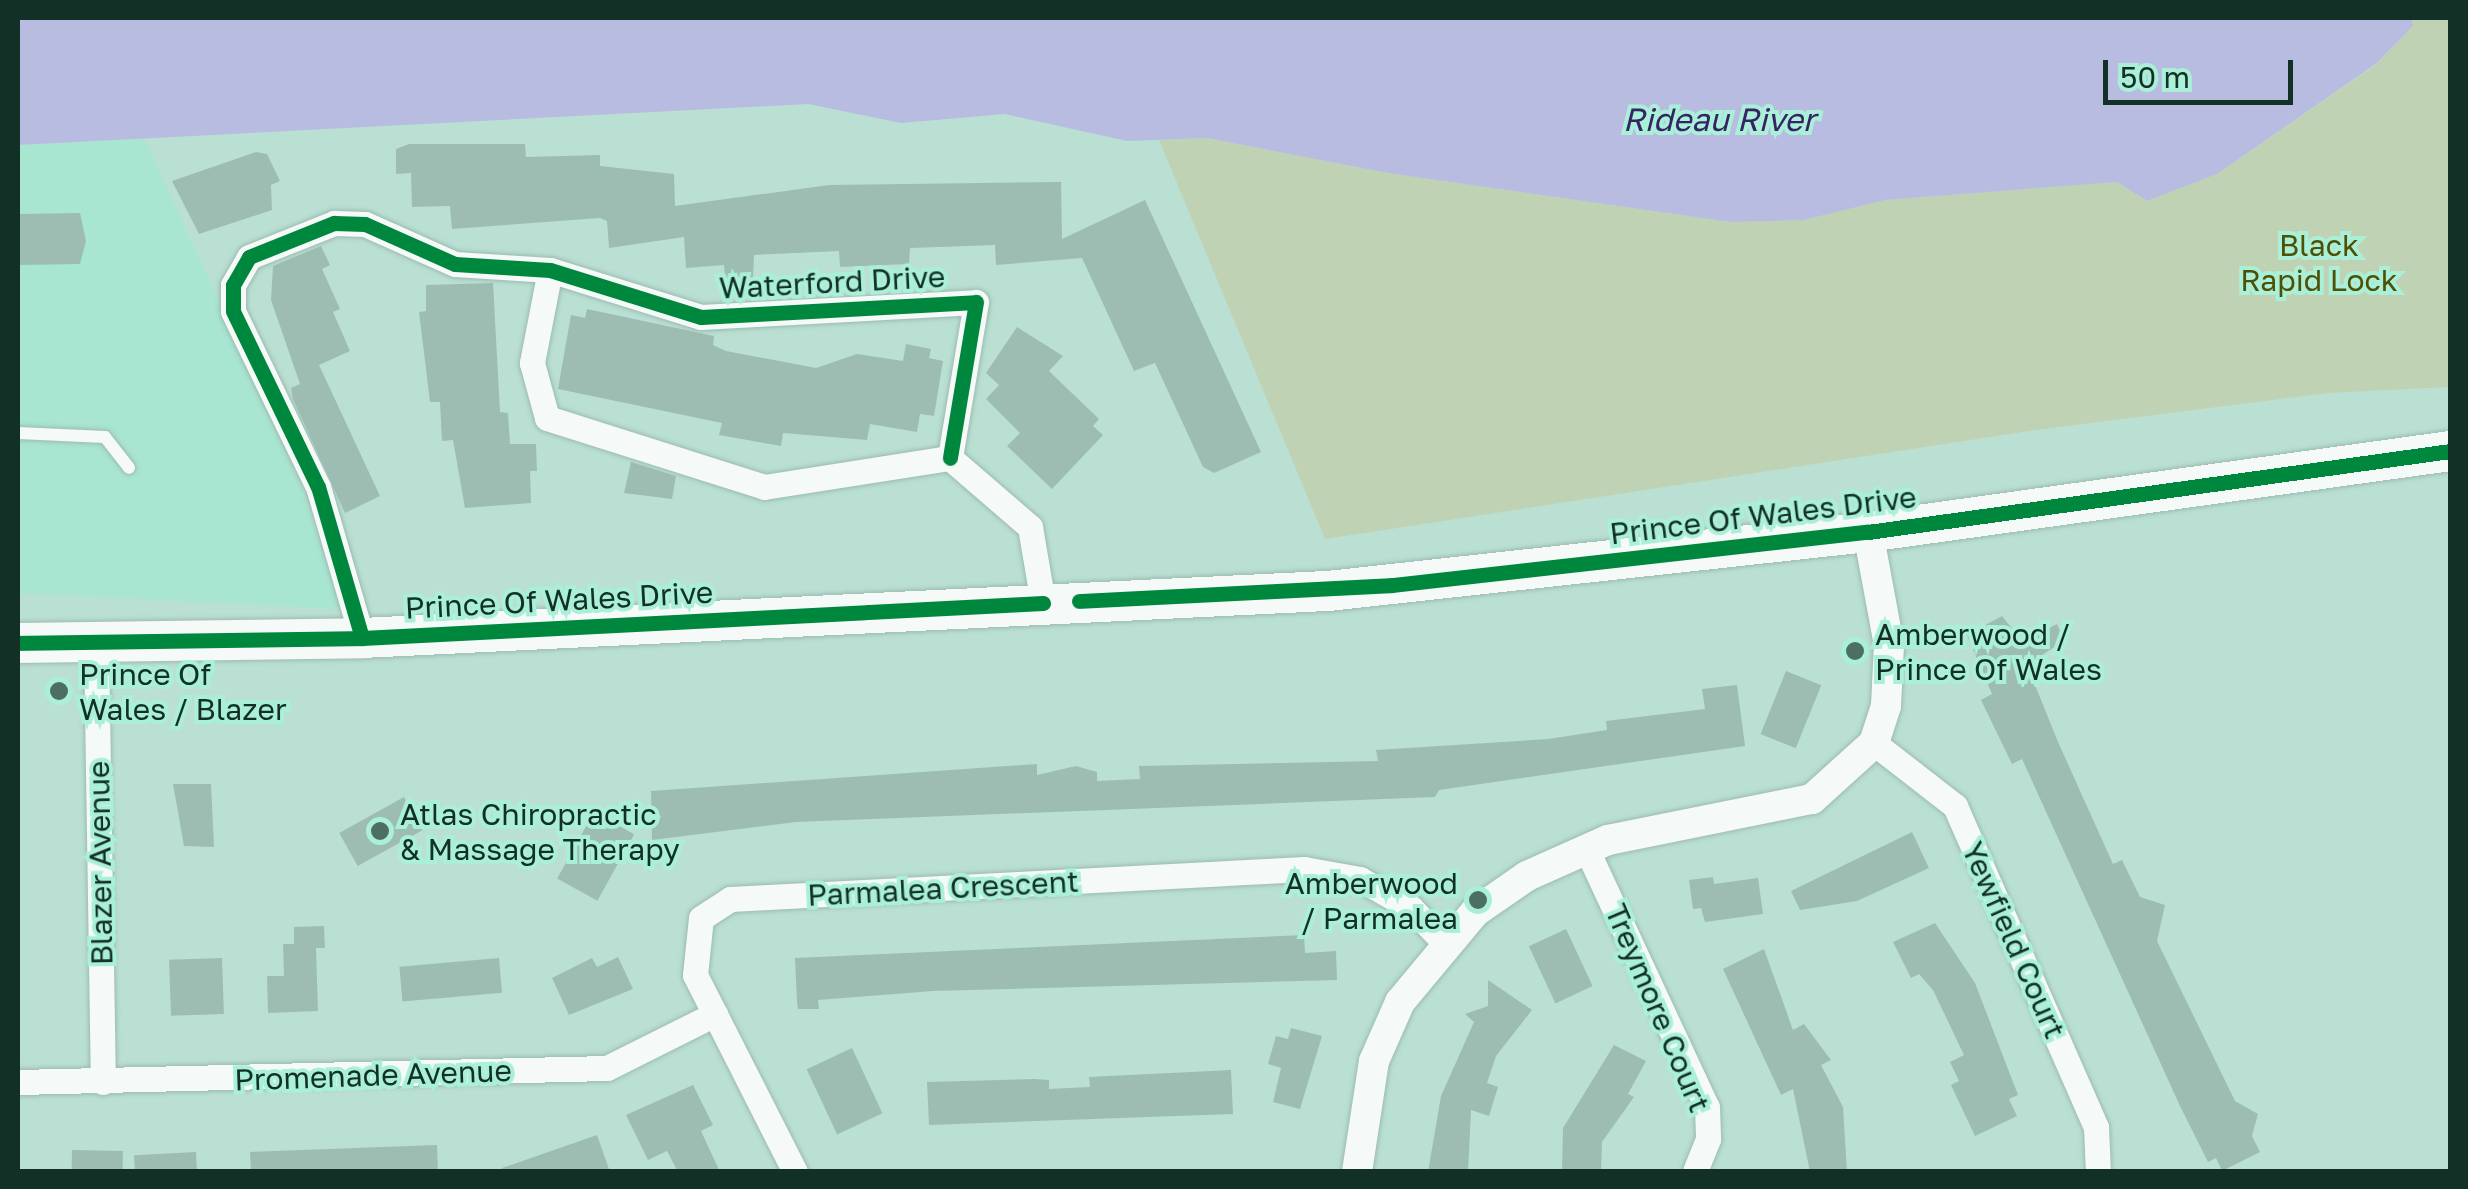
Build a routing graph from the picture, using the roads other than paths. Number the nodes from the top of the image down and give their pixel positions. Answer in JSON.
{"nodes":[{"id":1,"x":550,"y":270,"type":"junction"},
{"id":2,"x":18,"y":433,"type":"edge"},
{"id":3,"x":2450,"y":452,"type":"edge"},
{"id":4,"x":950,"y":458,"type":"junction"},
{"id":5,"x":129,"y":468,"type":"dead end"},
{"id":6,"x":1868,"y":532,"type":"junction"},
{"id":7,"x":1042,"y":603,"type":"junction"},
{"id":8,"x":362,"y":638,"type":"junction"},
{"id":9,"x":18,"y":643,"type":"edge"},
{"id":10,"x":96,"y":643,"type":"junction"},
{"id":11,"x":1874,"y":743,"type":"junction"},
{"id":12,"x":1586,"y":848,"type":"junction"},
{"id":13,"x":1445,"y":943,"type":"junction"},
{"id":14,"x":715,"y":1014,"type":"junction"},
{"id":15,"x":18,"y":1082,"type":"edge"},
{"id":16,"x":103,"y":1082,"type":"junction"},
{"id":17,"x":796,"y":1172,"type":"edge"},
{"id":18,"x":1357,"y":1172,"type":"edge"},
{"id":19,"x":1696,"y":1172,"type":"edge"},
{"id":20,"x":2098,"y":1172,"type":"edge"}],
"edges":[{"from":1,"to":4,"type":"street"},
{"from":1,"to":4,"type":"street","name":"Waterford Drive"},
{"from":1,"to":8,"type":"street","name":"Waterford Drive"},
{"from":2,"to":5,"type":"lane"},
{"from":3,"to":6,"type":"main road","name":"Prince Of Wales Drive"},
{"from":4,"to":7,"type":"street"},
{"from":6,"to":7,"type":"main road","name":"Prince Of Wales Drive"},
{"from":6,"to":11,"type":"street"},
{"from":7,"to":8,"type":"main road","name":"Prince Of Wales Drive"},
{"from":8,"to":10,"type":"main road","name":"Prince Of Wales Drive"},
{"from":9,"to":10,"type":"main road","name":"Prince Of Wales Drive"},
{"from":10,"to":16,"type":"street","name":"Blazer Avenue"},
{"from":11,"to":12,"type":"street"},
{"from":11,"to":20,"type":"street","name":"Yewfield Court"},
{"from":12,"to":13,"type":"street"},
{"from":12,"to":19,"type":"street","name":"Treymore Court"},
{"from":13,"to":14,"type":"street","name":"Parmalea Crescent"},
{"from":13,"to":18,"type":"street"},
{"from":14,"to":16,"type":"street","name":"Promenade Avenue"},
{"from":14,"to":17,"type":"street","name":"Parmalea Crescent"},
{"from":15,"to":16,"type":"street","name":"Promenade Avenue"}]}
